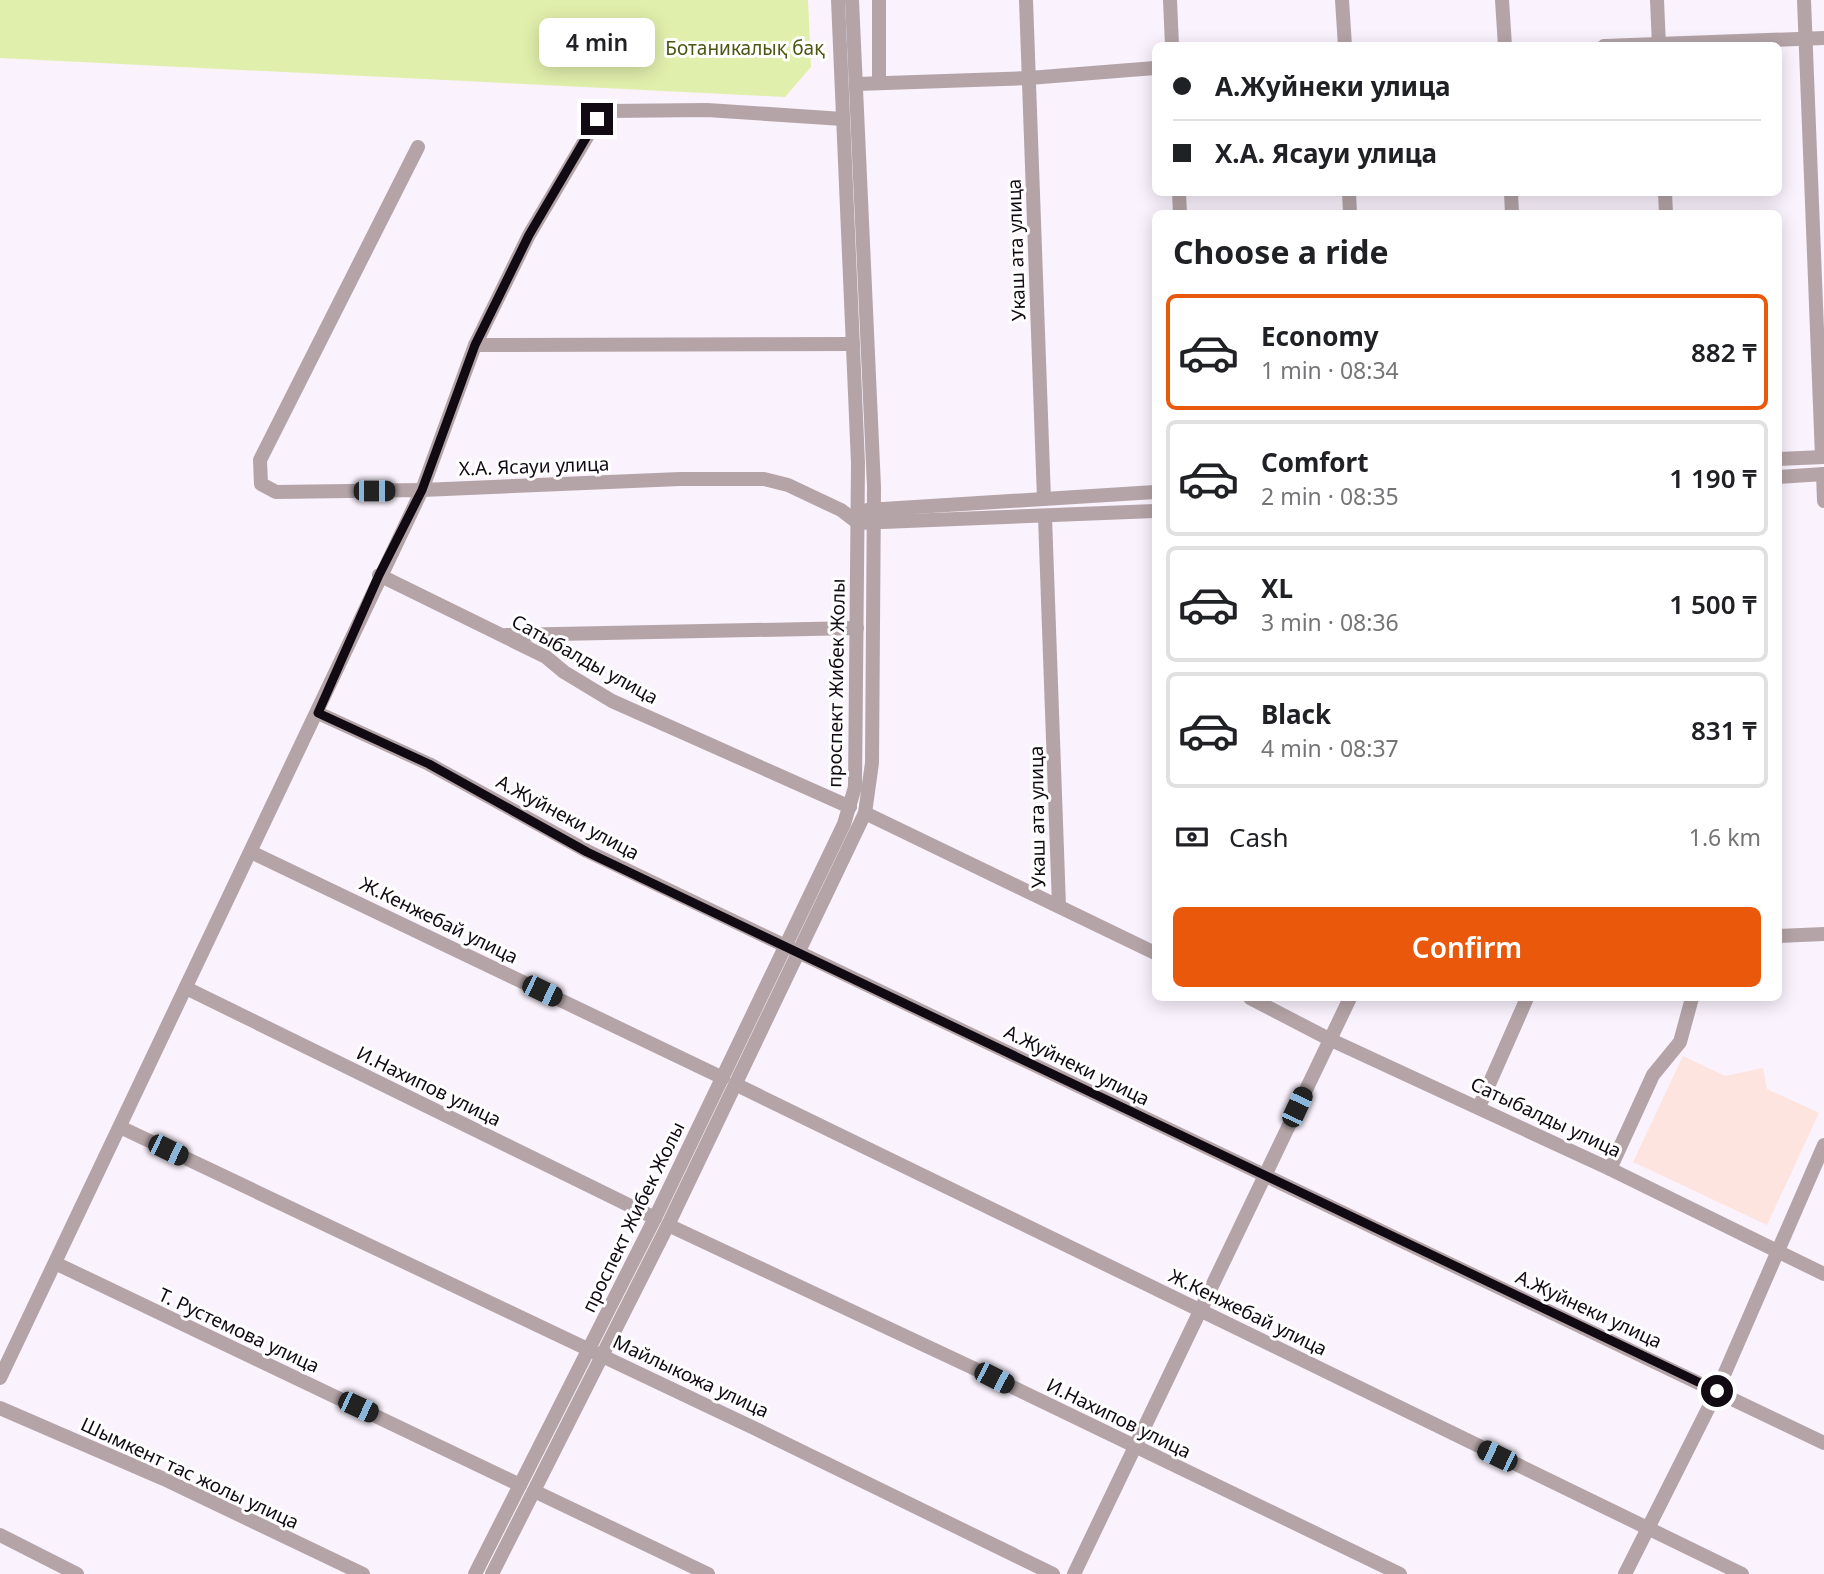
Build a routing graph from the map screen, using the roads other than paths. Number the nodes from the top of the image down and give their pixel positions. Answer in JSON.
{"nodes":[{"id":1,"x":838,"y":0,"type":"edge"},
{"id":2,"x":852,"y":0,"type":"edge"},
{"id":3,"x":879,"y":0,"type":"edge"},
{"id":4,"x":1026,"y":0,"type":"edge"},
{"id":5,"x":1170,"y":0,"type":"edge"},
{"id":6,"x":1342,"y":0,"type":"edge"},
{"id":7,"x":1502,"y":0,"type":"edge"},
{"id":8,"x":1657,"y":0,"type":"edge"},
{"id":9,"x":1804,"y":0,"type":"edge"},
{"id":10,"x":1805,"y":38,"type":"junction"},
{"id":11,"x":1824,"y":38,"type":"edge"},
{"id":12,"x":1172,"y":42,"type":"edge"},
{"id":13,"x":1345,"y":42,"type":"edge"},
{"id":14,"x":1504,"y":42,"type":"edge"},
{"id":15,"x":1659,"y":42,"type":"edge"},
{"id":16,"x":1708,"y":42,"type":"edge"},
{"id":17,"x":1152,"y":68,"type":"edge"},
{"id":18,"x":1029,"y":78,"type":"junction"},
{"id":19,"x":879,"y":83,"type":"junction"},
{"id":20,"x":857,"y":84,"type":"junction"},
{"id":21,"x":843,"y":119,"type":"junction"},
{"id":22,"x":418,"y":147,"type":"dead end"},
{"id":23,"x":853,"y":344,"type":"junction"},
{"id":24,"x":475,"y":345,"type":"junction"},
{"id":25,"x":1823,"y":457,"type":"edge"},
{"id":26,"x":1782,"y":459,"type":"edge"},
{"id":27,"x":1823,"y":474,"type":"edge"},
{"id":28,"x":1782,"y":477,"type":"edge"},
{"id":29,"x":422,"y":490,"type":"junction"},
{"id":30,"x":1152,"y":492,"type":"edge"},
{"id":31,"x":1044,"y":499,"type":"junction"},
{"id":32,"x":1824,"y":501,"type":"edge"},
{"id":33,"x":1152,"y":510,"type":"edge"},
{"id":34,"x":866,"y":516,"type":"junction"},
{"id":35,"x":1045,"y":517,"type":"junction"},
{"id":36,"x":379,"y":575,"type":"junction"},
{"id":37,"x":857,"y":628,"type":"junction"},
{"id":38,"x":501,"y":635,"type":"junction"},
{"id":39,"x":318,"y":713,"type":"junction"},
{"id":40,"x":850,"y":807,"type":"junction"},
{"id":41,"x":865,"y":813,"type":"junction"},
{"id":42,"x":251,"y":852,"type":"junction"},
{"id":43,"x":1059,"y":906,"type":"junction"},
{"id":44,"x":1824,"y":934,"type":"edge"},
{"id":45,"x":1782,"y":936,"type":"edge"},
{"id":46,"x":786,"y":946,"type":"junction"},
{"id":47,"x":1152,"y":952,"type":"edge"},
{"id":48,"x":801,"y":953,"type":"junction"},
{"id":49,"x":186,"y":988,"type":"junction"},
{"id":50,"x":1256,"y":1001,"type":"edge"},
{"id":51,"x":1348,"y":1001,"type":"edge"},
{"id":52,"x":1526,"y":1001,"type":"edge"},
{"id":53,"x":1691,"y":1001,"type":"edge"},
{"id":54,"x":1329,"y":1039,"type":"junction"},
{"id":55,"x":723,"y":1078,"type":"junction"},
{"id":56,"x":737,"y":1085,"type":"junction"},
{"id":57,"x":1479,"y":1107,"type":"junction"},
{"id":58,"x":120,"y":1127,"type":"junction"},
{"id":59,"x":1824,"y":1145,"type":"edge"},
{"id":60,"x":1609,"y":1169,"type":"junction"},
{"id":61,"x":1264,"y":1176,"type":"junction"},
{"id":62,"x":662,"y":1222,"type":"junction"},
{"id":63,"x":1776,"y":1251,"type":"junction"},
{"id":64,"x":55,"y":1263,"type":"junction"},
{"id":65,"x":1824,"y":1274,"type":"edge"},
{"id":66,"x":1201,"y":1310,"type":"junction"},
{"id":67,"x":595,"y":1352,"type":"junction"},
{"id":68,"x":0,"y":1378,"type":"edge"},
{"id":69,"x":1717,"y":1391,"type":"junction"},
{"id":70,"x":0,"y":1408,"type":"edge"},
{"id":71,"x":1824,"y":1443,"type":"edge"},
{"id":72,"x":1133,"y":1447,"type":"junction"},
{"id":73,"x":520,"y":1485,"type":"junction"},
{"id":74,"x":534,"y":1491,"type":"junction"},
{"id":75,"x":1646,"y":1528,"type":"junction"},
{"id":76,"x":0,"y":1535,"type":"edge"},
{"id":77,"x":77,"y":1574,"type":"edge"},
{"id":78,"x":363,"y":1574,"type":"edge"},
{"id":79,"x":475,"y":1574,"type":"edge"},
{"id":80,"x":492,"y":1574,"type":"edge"},
{"id":81,"x":708,"y":1574,"type":"edge"},
{"id":82,"x":1054,"y":1574,"type":"edge"},
{"id":83,"x":1073,"y":1574,"type":"edge"},
{"id":84,"x":1400,"y":1574,"type":"edge"},
{"id":85,"x":1625,"y":1574,"type":"edge"},
{"id":86,"x":1742,"y":1574,"type":"edge"}],
"edges":[{"from":1,"to":21,"type":"street","name":"проспект Жибек Жолы"},
{"from":2,"to":20,"type":"street","name":"проспект Жибек Жолы"},
{"from":3,"to":19,"type":"street"},
{"from":4,"to":18,"type":"street","name":"Укаш ата улица"},
{"from":5,"to":12,"type":"street"},
{"from":6,"to":13,"type":"street"},
{"from":7,"to":14,"type":"street"},
{"from":8,"to":15,"type":"street"},
{"from":9,"to":10,"type":"street"},
{"from":10,"to":11,"type":"street"},
{"from":10,"to":16,"type":"street"},
{"from":10,"to":25,"type":"street"},
{"from":17,"to":18,"type":"street"},
{"from":18,"to":19,"type":"street"},
{"from":18,"to":31,"type":"street","name":"Укаш ата улица"},
{"from":19,"to":20,"type":"street"},
{"from":20,"to":34,"type":"street","name":"проспект Жибек Жолы"},
{"from":21,"to":23,"type":"street","name":"проспект Жибек Жолы"},
{"from":21,"to":24,"type":"street","name":"Х.А. Ясауи улица"},
{"from":22,"to":29,"type":"street"},
{"from":23,"to":24,"type":"street"},
{"from":23,"to":34,"type":"street","name":"проспект Жибек Жолы"},
{"from":24,"to":29,"type":"street","name":"Х.А. Ясауи улица"},
{"from":25,"to":26,"type":"street"},
{"from":27,"to":28,"type":"street"},
{"from":27,"to":32,"type":"street"},
{"from":29,"to":34,"type":"street","name":"Х.А. Ясауи улица"},
{"from":29,"to":36,"type":"street"},
{"from":30,"to":31,"type":"street"},
{"from":31,"to":34,"type":"street"},
{"from":33,"to":35,"type":"street"},
{"from":34,"to":35,"type":"street"},
{"from":34,"to":37,"type":"street","name":"проспект Жибек Жолы"},
{"from":34,"to":41,"type":"street","name":"проспект Жибек Жолы"},
{"from":35,"to":43,"type":"street","name":"Укаш ата улица"},
{"from":36,"to":38,"type":"street","name":"Сатыбалды улица"},
{"from":36,"to":39,"type":"street"},
{"from":37,"to":38,"type":"street"},
{"from":37,"to":40,"type":"street","name":"проспект Жибек Жолы"},
{"from":38,"to":40,"type":"street","name":"Сатыбалды улица"},
{"from":39,"to":42,"type":"street"},
{"from":39,"to":46,"type":"street","name":"А.Жуйнеки улица"},
{"from":40,"to":46,"type":"street","name":"проспект Жибек Жолы"},
{"from":41,"to":43,"type":"street"},
{"from":41,"to":48,"type":"street","name":"проспект Жибек Жолы"},
{"from":42,"to":49,"type":"street"},
{"from":42,"to":55,"type":"street","name":"Ж.Кенжебай улица"},
{"from":43,"to":47,"type":"street"},
{"from":44,"to":45,"type":"street"},
{"from":46,"to":48,"type":"street","name":"А.Жуйнеки улица"},
{"from":46,"to":55,"type":"street","name":"проспект Жибек Жолы"},
{"from":48,"to":56,"type":"street","name":"проспект Жибек Жолы"},
{"from":48,"to":61,"type":"street","name":"А.Жуйнеки улица"},
{"from":49,"to":58,"type":"street"},
{"from":49,"to":62,"type":"street","name":"И.Нахипов улица"},
{"from":50,"to":54,"type":"street","name":"Сатыбалды улица"},
{"from":51,"to":54,"type":"street"},
{"from":52,"to":57,"type":"street"},
{"from":53,"to":60,"type":"street"},
{"from":54,"to":57,"type":"street","name":"Сатыбалды улица"},
{"from":54,"to":61,"type":"street"},
{"from":55,"to":62,"type":"street","name":"проспект Жибек Жолы"},
{"from":56,"to":62,"type":"street","name":"проспект Жибек Жолы"},
{"from":56,"to":66,"type":"street","name":"Ж.Кенжебай улица"},
{"from":57,"to":60,"type":"street","name":"Сатыбалды улица"},
{"from":58,"to":64,"type":"street"},
{"from":58,"to":67,"type":"street","name":"Майлыкожа улица"},
{"from":59,"to":63,"type":"street"},
{"from":60,"to":63,"type":"street","name":"Сатыбалды улица"},
{"from":61,"to":66,"type":"street"},
{"from":61,"to":69,"type":"street","name":"А.Жуйнеки улица"},
{"from":62,"to":67,"type":"street","name":"проспект Жибек Жолы"},
{"from":62,"to":72,"type":"street","name":"И.Нахипов улица"},
{"from":63,"to":65,"type":"street","name":"Сатыбалды улица"},
{"from":63,"to":69,"type":"street"},
{"from":64,"to":68,"type":"street"},
{"from":64,"to":73,"type":"street","name":"Т. Рустемова улица"},
{"from":66,"to":72,"type":"street"},
{"from":66,"to":75,"type":"street","name":"Ж.Кенжебай улица"},
{"from":67,"to":73,"type":"street","name":"проспект Жибек Жолы"},
{"from":67,"to":74,"type":"street","name":"проспект Жибек Жолы"},
{"from":67,"to":82,"type":"street","name":"Майлыкожа улица"},
{"from":69,"to":71,"type":"street","name":"А.Жуйнеки улица"},
{"from":69,"to":75,"type":"street"},
{"from":70,"to":78,"type":"street","name":"Шымкент тас жолы улица"},
{"from":72,"to":83,"type":"street"},
{"from":72,"to":84,"type":"street","name":"И.Нахипов улица"},
{"from":73,"to":79,"type":"street","name":"проспект Жибек Жолы"},
{"from":74,"to":80,"type":"street","name":"проспект Жибек Жолы"},
{"from":74,"to":81,"type":"street"},
{"from":75,"to":85,"type":"street"},
{"from":75,"to":86,"type":"street","name":"Ж.Кенжебай улица"},
{"from":76,"to":77,"type":"street"}]}
